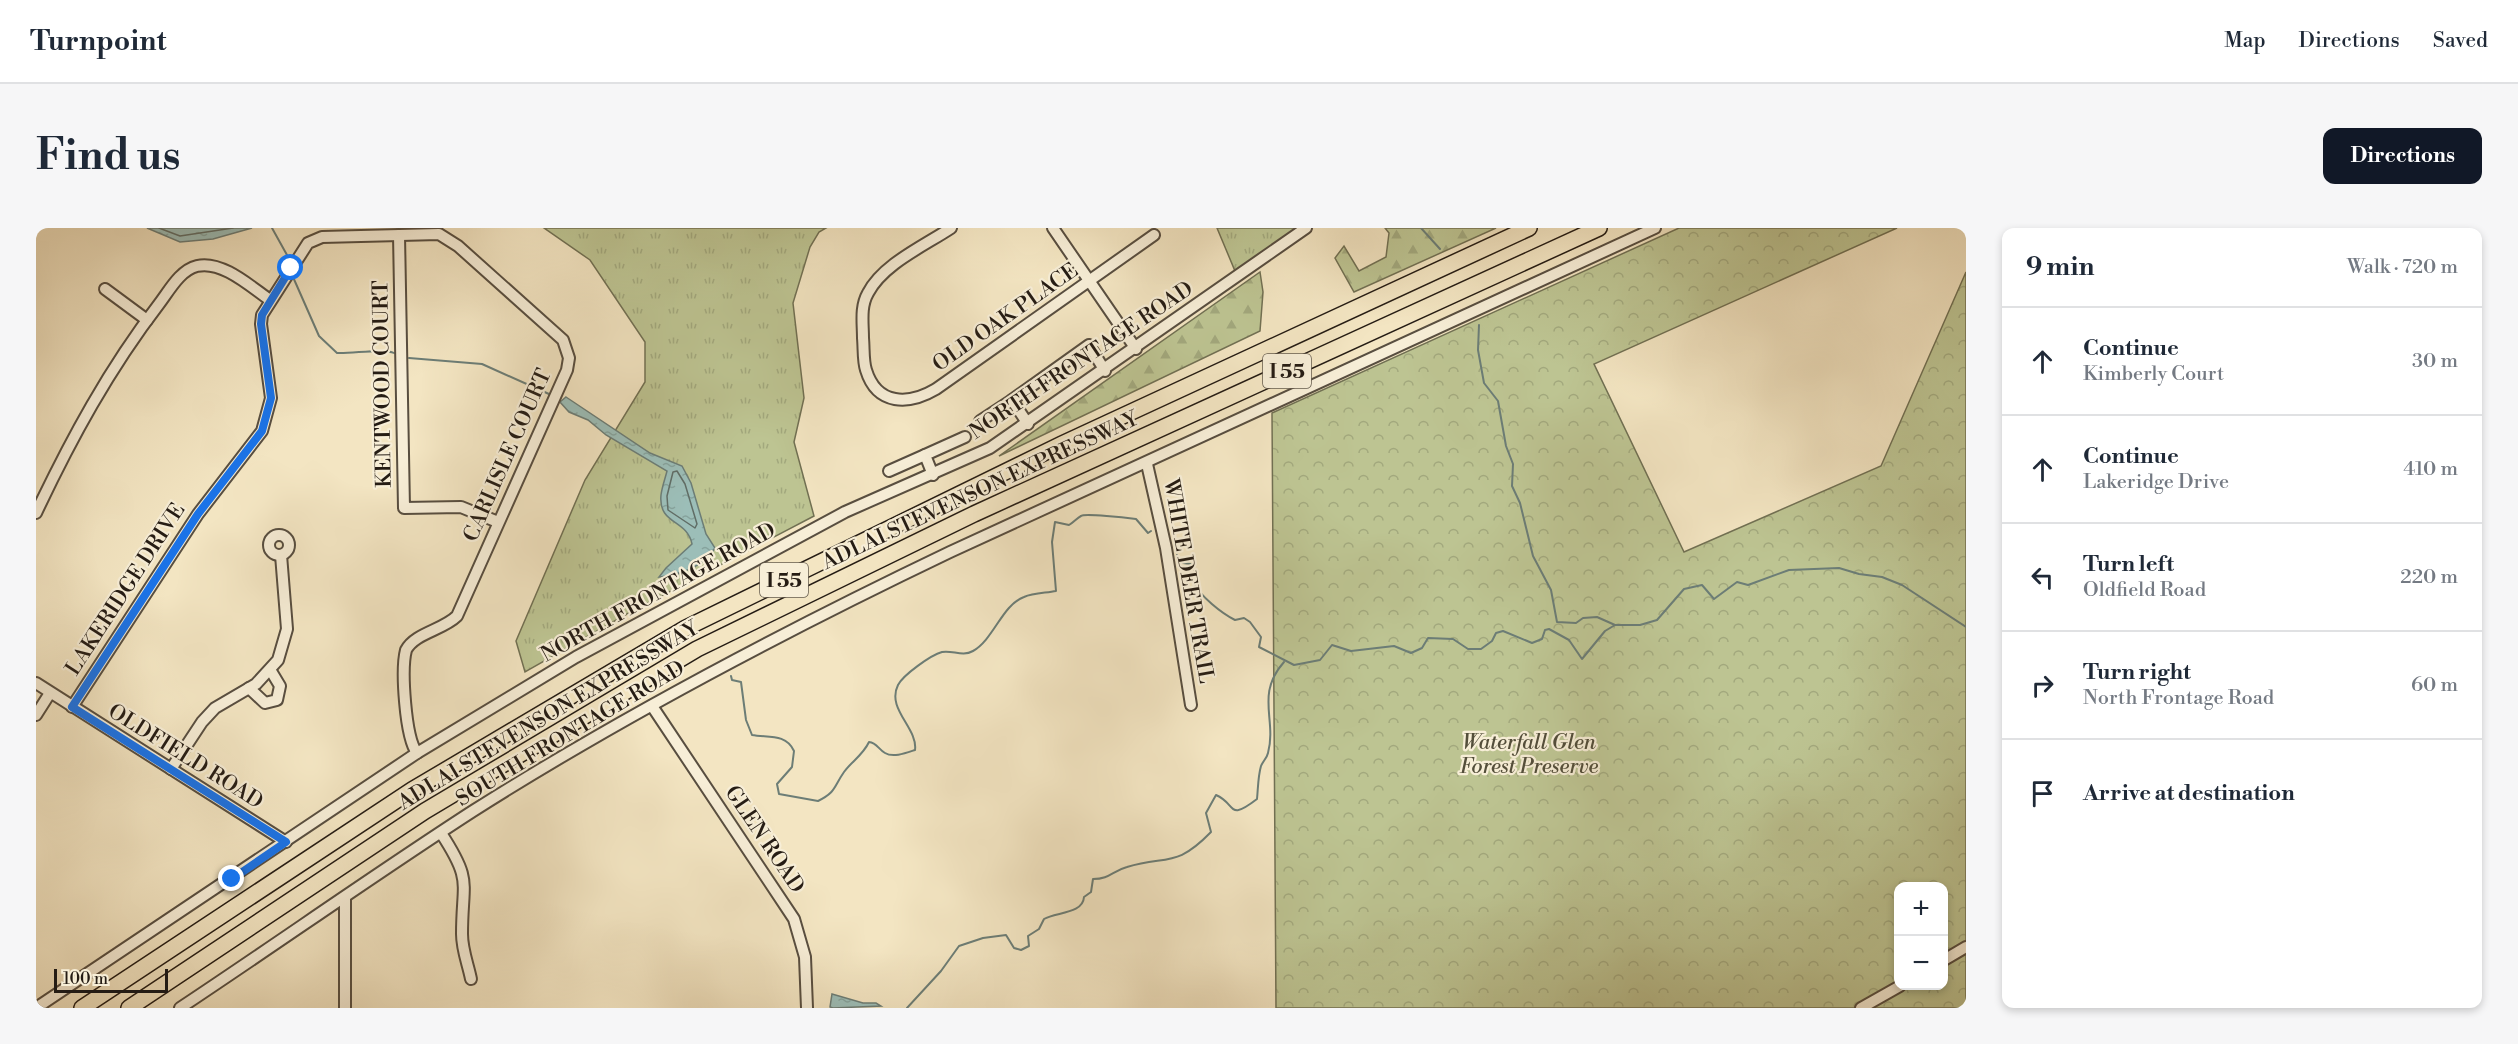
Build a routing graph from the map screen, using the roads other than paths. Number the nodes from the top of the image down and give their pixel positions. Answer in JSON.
{"nodes":[{"id":1,"x":951,"y":228,"type":"edge"},
{"id":2,"x":1053,"y":228,"type":"edge"},
{"id":3,"x":1306,"y":228,"type":"edge"},
{"id":4,"x":1529,"y":228,"type":"edge"},
{"id":5,"x":1599,"y":228,"type":"edge"},
{"id":6,"x":1655,"y":228,"type":"edge"},
{"id":7,"x":399,"y":235,"type":"junction"},
{"id":8,"x":1154,"y":235,"type":"dead end"},
{"id":9,"x":1089,"y":280,"type":"junction"},
{"id":10,"x":105,"y":289,"type":"dead end"},
{"id":11,"x":270,"y":300,"type":"junction"},
{"id":12,"x":147,"y":320,"type":"junction"},
{"id":13,"x":1136,"y":349,"type":"junction"},
{"id":14,"x":1104,"y":370,"type":"junction"},
{"id":15,"x":1012,"y":400,"type":"junction"},
{"id":16,"x":981,"y":421,"type":"dead end"},
{"id":17,"x":1028,"y":424,"type":"junction"},
{"id":18,"x":965,"y":437,"type":"dead end"},
{"id":19,"x":925,"y":455,"type":"junction"},
{"id":20,"x":1147,"y":464,"type":"junction"},
{"id":21,"x":889,"y":471,"type":"dead end"},
{"id":22,"x":933,"y":475,"type":"junction"},
{"id":23,"x":36,"y":513,"type":"edge"},
{"id":24,"x":498,"y":522,"type":"junction"},
{"id":25,"x":281,"y":555,"type":"dead end"},
{"id":26,"x":271,"y":671,"type":"junction"},
{"id":27,"x":36,"y":683,"type":"edge"},
{"id":28,"x":249,"y":688,"type":"junction"},
{"id":29,"x":50,"y":693,"type":"junction"},
{"id":30,"x":1191,"y":705,"type":"dead end"},
{"id":31,"x":652,"y":706,"type":"junction"},
{"id":32,"x":72,"y":707,"type":"junction"},
{"id":33,"x":36,"y":715,"type":"edge"},
{"id":34,"x":417,"y":753,"type":"junction"},
{"id":35,"x":171,"y":769,"type":"junction"},
{"id":36,"x":441,"y":833,"type":"junction"},
{"id":37,"x":286,"y":842,"type":"junction"},
{"id":38,"x":345,"y":897,"type":"junction"},
{"id":39,"x":1966,"y":947,"type":"edge"},
{"id":40,"x":1948,"y":958,"type":"edge"},
{"id":41,"x":471,"y":979,"type":"dead end"},
{"id":42,"x":1894,"y":989,"type":"edge"},
{"id":43,"x":36,"y":1008,"type":"edge"},
{"id":44,"x":82,"y":1008,"type":"edge"},
{"id":45,"x":129,"y":1008,"type":"edge"},
{"id":46,"x":180,"y":1008,"type":"edge"},
{"id":47,"x":345,"y":1008,"type":"edge"},
{"id":48,"x":807,"y":1008,"type":"edge"},
{"id":49,"x":1862,"y":1008,"type":"edge"}],
"edges":[{"from":1,"to":9,"type":"street","name":"OLD OAK PLACE"},
{"from":2,"to":9,"type":"street"},
{"from":3,"to":13,"type":"street","name":"NORTH FRONTAGE ROAD"},
{"from":4,"to":44,"type":"highway","name":"ADLAI STEVENSON EXPRESSWAY","number":"I 55"},
{"from":5,"to":45,"type":"highway","name":"ADLAI STEVENSON EXPRESSWAY","number":"I 55"},
{"from":6,"to":20,"type":"street","name":"SOUTH FRONTAGE ROAD"},
{"from":7,"to":11,"type":"street","name":"CARLISLE COURT"},
{"from":7,"to":24,"type":"street","name":"KENTWOOD COURT"},
{"from":7,"to":24,"type":"street","name":"CARLISLE COURT"},
{"from":8,"to":9,"type":"street","name":"OLD OAK PLACE"},
{"from":9,"to":13,"type":"street"},
{"from":10,"to":12,"type":"street"},
{"from":11,"to":12,"type":"street"},
{"from":11,"to":32,"type":"street","name":"LAKERIDGE DRIVE"},
{"from":12,"to":23,"type":"street"},
{"from":13,"to":14,"type":"street","name":"NORTH FRONTAGE ROAD"},
{"from":14,"to":15,"type":"street"},
{"from":14,"to":17,"type":"street","name":"NORTH FRONTAGE ROAD"},
{"from":15,"to":16,"type":"street"},
{"from":15,"to":17,"type":"street"},
{"from":17,"to":22,"type":"street","name":"NORTH FRONTAGE ROAD"},
{"from":18,"to":19,"type":"street"},
{"from":19,"to":21,"type":"street"},
{"from":19,"to":22,"type":"street"},
{"from":20,"to":30,"type":"street","name":"WHITE DEER TRAIL"},
{"from":20,"to":31,"type":"street","name":"SOUTH FRONTAGE ROAD"},
{"from":22,"to":34,"type":"street","name":"NORTH FRONTAGE ROAD"},
{"from":24,"to":34,"type":"street","name":"CARLISLE COURT"},
{"from":25,"to":26,"type":"street"},
{"from":26,"to":28,"type":"street"},
{"from":26,"to":28,"type":"street"},
{"from":27,"to":29,"type":"street","name":"OLDFIELD ROAD"},
{"from":28,"to":35,"type":"street"},
{"from":29,"to":32,"type":"street","name":"OLDFIELD ROAD"},
{"from":29,"to":33,"type":"street"},
{"from":31,"to":36,"type":"street","name":"SOUTH FRONTAGE ROAD"},
{"from":31,"to":48,"type":"street","name":"GLEN ROAD"},
{"from":32,"to":35,"type":"street","name":"OLDFIELD ROAD"},
{"from":34,"to":37,"type":"street","name":"NORTH FRONTAGE ROAD"},
{"from":35,"to":37,"type":"street","name":"OLDFIELD ROAD"},
{"from":36,"to":38,"type":"street","name":"SOUTH FRONTAGE ROAD"},
{"from":36,"to":41,"type":"street"},
{"from":37,"to":43,"type":"street","name":"NORTH FRONTAGE ROAD"},
{"from":38,"to":46,"type":"street","name":"SOUTH FRONTAGE ROAD"},
{"from":38,"to":47,"type":"street"},
{"from":39,"to":40,"type":"street"},
{"from":42,"to":49,"type":"street"}]}
